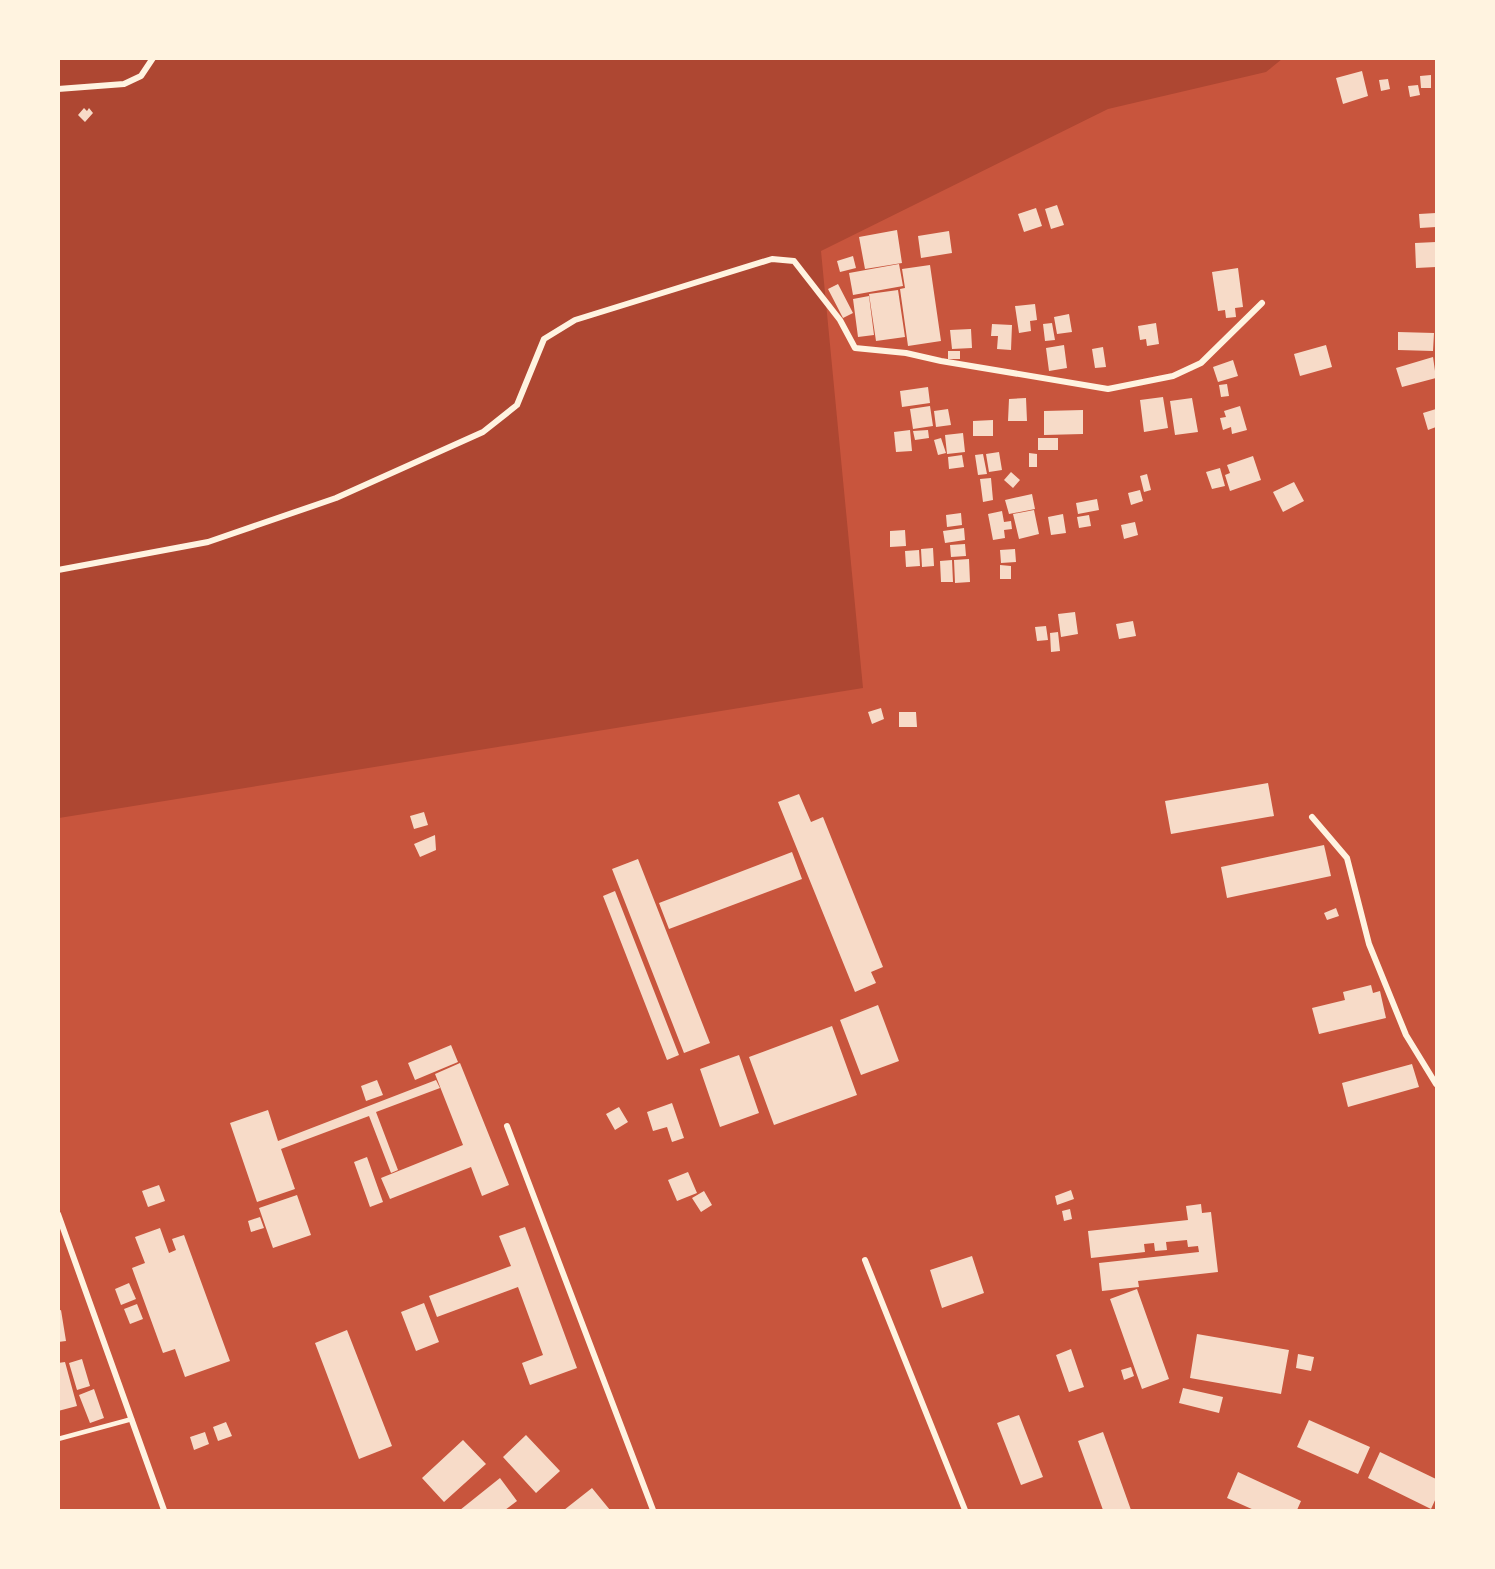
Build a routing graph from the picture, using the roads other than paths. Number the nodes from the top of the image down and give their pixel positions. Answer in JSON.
{"nodes":[{"id":1,"x":153,"y":58,"type":"edge"},
{"id":2,"x":58,"y":89,"type":"edge"},
{"id":3,"x":1262,"y":303,"type":"dead end"},
{"id":4,"x":58,"y":570,"type":"edge"},
{"id":5,"x":1312,"y":817,"type":"dead end"},
{"id":6,"x":1437,"y":1084,"type":"edge"},
{"id":7,"x":507,"y":1126,"type":"dead end"},
{"id":8,"x":58,"y":1214,"type":"edge"},
{"id":9,"x":865,"y":1260,"type":"dead end"},
{"id":10,"x":132,"y":1419,"type":"junction"},
{"id":11,"x":58,"y":1439,"type":"edge"},
{"id":12,"x":164,"y":1510,"type":"edge"},
{"id":13,"x":653,"y":1510,"type":"edge"},
{"id":14,"x":965,"y":1510,"type":"edge"}],
"edges":[{"from":1,"to":2,"type":"street"},
{"from":3,"to":4,"type":"street"},
{"from":5,"to":6,"type":"street"},
{"from":7,"to":13,"type":"street"},
{"from":8,"to":10,"type":"street"},
{"from":9,"to":14,"type":"street"},
{"from":10,"to":11,"type":"lane"},
{"from":10,"to":12,"type":"street"}]}
